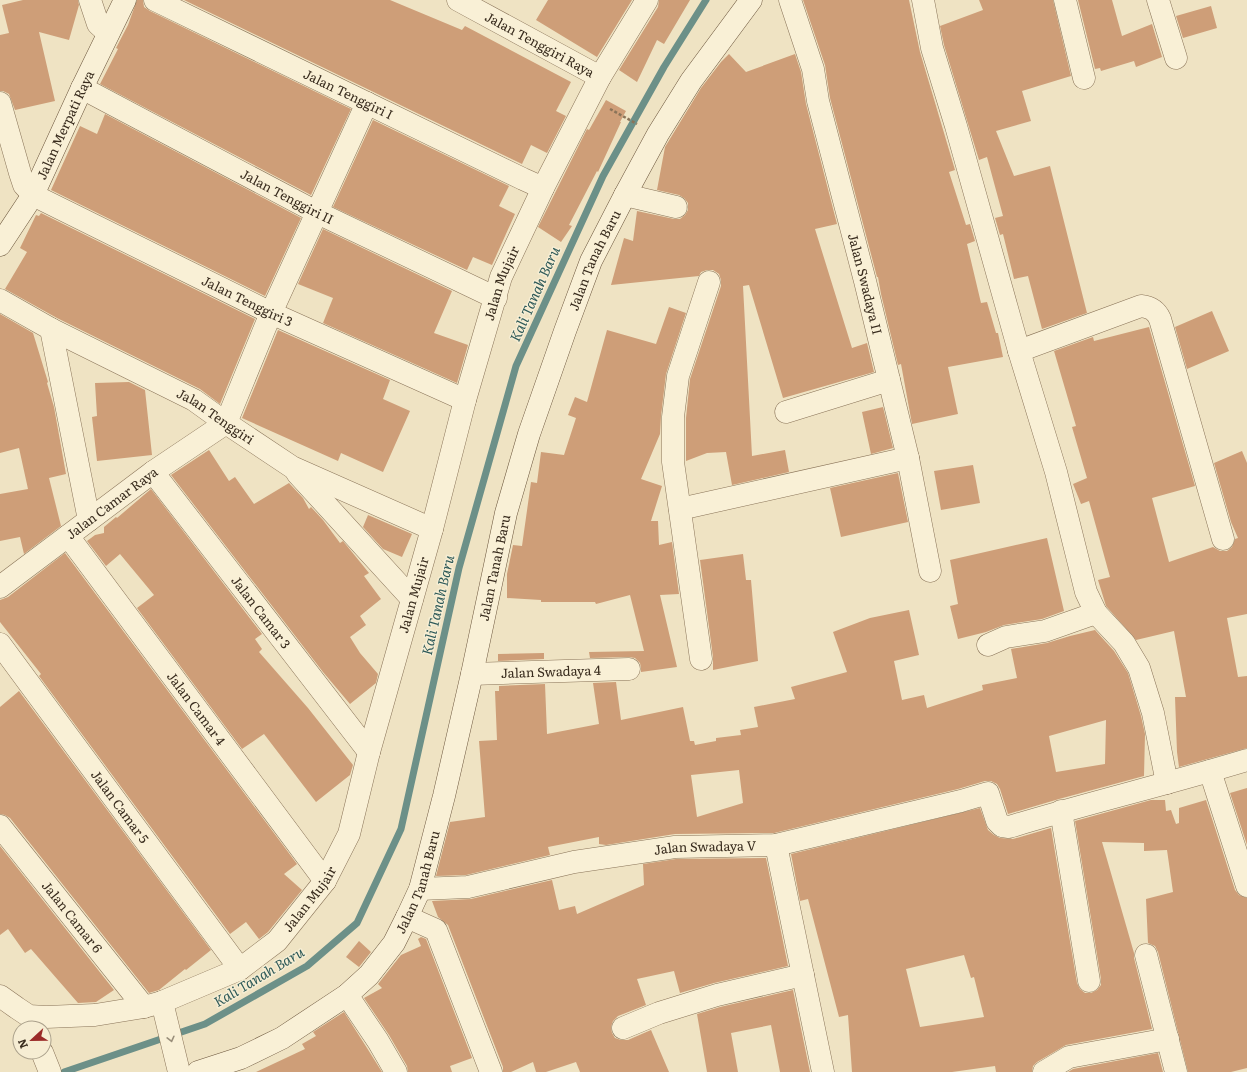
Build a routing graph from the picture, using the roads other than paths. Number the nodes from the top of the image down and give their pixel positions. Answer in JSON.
{"nodes":[{"id":1,"x":90,"y":0,"type":"edge"},
{"id":2,"x":125,"y":0,"type":"edge"},
{"id":3,"x":155,"y":0,"type":"edge"},
{"id":4,"x":458,"y":0,"type":"edge"},
{"id":5,"x":647,"y":0,"type":"edge"},
{"id":6,"x":751,"y":0,"type":"edge"},
{"id":7,"x":790,"y":0,"type":"edge"},
{"id":8,"x":923,"y":0,"type":"edge"},
{"id":9,"x":1065,"y":0,"type":"edge"},
{"id":10,"x":1158,"y":0,"type":"edge"},
{"id":11,"x":108,"y":33,"type":"junction"},
{"id":12,"x":1176,"y":58,"type":"dead end"},
{"id":13,"x":600,"y":77,"type":"junction"},
{"id":14,"x":1084,"y":78,"type":"dead end"},
{"id":15,"x":82,"y":88,"type":"junction"},
{"id":16,"x":0,"y":103,"type":"edge"},
{"id":17,"x":367,"y":103,"type":"junction"},
{"id":18,"x":543,"y":188,"type":"junction"},
{"id":19,"x":33,"y":195,"type":"junction"},
{"id":20,"x":624,"y":195,"type":"junction"},
{"id":21,"x":676,"y":207,"type":"dead end"},
{"id":22,"x":318,"y":213,"type":"junction"},
{"id":23,"x":0,"y":246,"type":"edge"},
{"id":24,"x":709,"y":282,"type":"dead end"},
{"id":25,"x":496,"y":298,"type":"junction"},
{"id":26,"x":0,"y":300,"type":"edge"},
{"id":27,"x":271,"y":313,"type":"junction"},
{"id":28,"x":51,"y":329,"type":"junction"},
{"id":29,"x":1019,"y":351,"type":"junction"},
{"id":30,"x":889,"y":380,"type":"junction"},
{"id":31,"x":465,"y":400,"type":"junction"},
{"id":32,"x":786,"y":412,"type":"dead end"},
{"id":33,"x":226,"y":423,"type":"junction"},
{"id":34,"x":908,"y":458,"type":"junction"},
{"id":35,"x":292,"y":467,"type":"junction"},
{"id":36,"x":153,"y":472,"type":"junction"},
{"id":37,"x":680,"y":509,"type":"junction"},
{"id":38,"x":89,"y":520,"type":"junction"},
{"id":39,"x":432,"y":529,"type":"junction"},
{"id":40,"x":68,"y":536,"type":"junction"},
{"id":41,"x":1223,"y":539,"type":"dead end"},
{"id":42,"x":930,"y":571,"type":"dead end"},
{"id":43,"x":0,"y":587,"type":"edge"},
{"id":44,"x":412,"y":599,"type":"junction"},
{"id":45,"x":1096,"y":613,"type":"junction"},
{"id":46,"x":0,"y":644,"type":"edge"},
{"id":47,"x":988,"y":645,"type":"dead end"},
{"id":48,"x":701,"y":658,"type":"dead end"},
{"id":49,"x":629,"y":669,"type":"dead end"},
{"id":50,"x":472,"y":674,"type":"junction"},
{"id":51,"x":369,"y":752,"type":"junction"},
{"id":52,"x":1247,"y":760,"type":"edge"},
{"id":53,"x":1210,"y":771,"type":"junction"},
{"id":54,"x":1167,"y":783,"type":"junction"},
{"id":55,"x":1061,"y":811,"type":"junction"},
{"id":56,"x":0,"y":826,"type":"edge"},
{"id":57,"x":776,"y":845,"type":"junction"},
{"id":58,"x":325,"y":881,"type":"junction"},
{"id":59,"x":1247,"y":886,"type":"edge"},
{"id":60,"x":420,"y":889,"type":"junction"},
{"id":61,"x":408,"y":917,"type":"junction"},
{"id":62,"x":1146,"y":956,"type":"dead end"},
{"id":63,"x":240,"y":969,"type":"junction"},
{"id":64,"x":803,"y":975,"type":"junction"},
{"id":65,"x":1089,"y":981,"type":"dead end"},
{"id":66,"x":347,"y":995,"type":"junction"},
{"id":67,"x":0,"y":996,"type":"edge"},
{"id":68,"x":157,"y":1009,"type":"junction"},
{"id":69,"x":29,"y":1020,"type":"edge"},
{"id":70,"x":37,"y":1020,"type":"edge"},
{"id":71,"x":623,"y":1028,"type":"dead end"},
{"id":72,"x":1168,"y":1039,"type":"junction"},
{"id":73,"x":45,"y":1060,"type":"edge"},
{"id":74,"x":178,"y":1066,"type":"edge"},
{"id":75,"x":50,"y":1072,"type":"edge"},
{"id":76,"x":198,"y":1072,"type":"edge"},
{"id":77,"x":396,"y":1072,"type":"edge"},
{"id":78,"x":491,"y":1072,"type":"edge"},
{"id":79,"x":823,"y":1072,"type":"edge"},
{"id":80,"x":1044,"y":1072,"type":"edge"},
{"id":81,"x":1176,"y":1072,"type":"edge"}],
"edges":[{"from":1,"to":11,"type":"street"},
{"from":2,"to":11,"type":"street","name":"Jalan Merpati Raya"},
{"from":3,"to":17,"type":"street","name":"Jalan Tenggiri I"},
{"from":4,"to":13,"type":"street","name":"Jalan Tenggiri Raya"},
{"from":5,"to":13,"type":"street","name":"Jalan Mujair"},
{"from":6,"to":20,"type":"street","name":"Jalan Tanah Baru"},
{"from":7,"to":30,"type":"street","name":"Jalan Swadaya II"},
{"from":8,"to":29,"type":"street"},
{"from":9,"to":14,"type":"street"},
{"from":10,"to":12,"type":"street"},
{"from":11,"to":15,"type":"street","name":"Jalan Merpati Raya"},
{"from":13,"to":18,"type":"street","name":"Jalan Mujair"},
{"from":15,"to":19,"type":"street","name":"Jalan Merpati Raya"},
{"from":15,"to":22,"type":"street","name":"Jalan Tenggiri II"},
{"from":16,"to":19,"type":"street"},
{"from":17,"to":18,"type":"street","name":"Jalan Tenggiri I"},
{"from":17,"to":22,"type":"street"},
{"from":18,"to":25,"type":"street","name":"Jalan Mujair"},
{"from":19,"to":23,"type":"street","name":"Jalan Merpati Raya"},
{"from":19,"to":27,"type":"street","name":"Jalan Tenggiri 3"},
{"from":20,"to":21,"type":"street"},
{"from":20,"to":50,"type":"street","name":"Jalan Tanah Baru"},
{"from":22,"to":25,"type":"street","name":"Jalan Tenggiri II"},
{"from":22,"to":27,"type":"street"},
{"from":24,"to":37,"type":"street"},
{"from":25,"to":31,"type":"street","name":"Jalan Mujair"},
{"from":26,"to":28,"type":"street","name":"Jalan Tenggiri"},
{"from":27,"to":31,"type":"street","name":"Jalan Tenggiri 3"},
{"from":27,"to":33,"type":"street"},
{"from":28,"to":33,"type":"street","name":"Jalan Tenggiri"},
{"from":28,"to":38,"type":"street"},
{"from":29,"to":41,"type":"street"},
{"from":29,"to":45,"type":"street"},
{"from":30,"to":32,"type":"street"},
{"from":30,"to":34,"type":"street","name":"Jalan Swadaya II"},
{"from":31,"to":39,"type":"street","name":"Jalan Mujair"},
{"from":33,"to":35,"type":"street","name":"Jalan Tenggiri"},
{"from":33,"to":36,"type":"street","name":"Jalan Camar Raya"},
{"from":34,"to":37,"type":"street"},
{"from":34,"to":42,"type":"street","name":"Jalan Swadaya II"},
{"from":35,"to":39,"type":"street","name":"Jalan Tenggiri"},
{"from":35,"to":44,"type":"street"},
{"from":36,"to":38,"type":"street","name":"Jalan Camar Raya"},
{"from":36,"to":51,"type":"street","name":"Jalan Camar 3"},
{"from":37,"to":48,"type":"street"},
{"from":38,"to":40,"type":"street","name":"Jalan Camar Raya"},
{"from":39,"to":44,"type":"street","name":"Jalan Mujair"},
{"from":40,"to":43,"type":"street","name":"Jalan Camar Raya"},
{"from":40,"to":58,"type":"street","name":"Jalan Camar 4"},
{"from":44,"to":51,"type":"street","name":"Jalan Mujair"},
{"from":45,"to":47,"type":"street"},
{"from":45,"to":54,"type":"street"},
{"from":46,"to":63,"type":"street","name":"Jalan Camar 5"},
{"from":49,"to":50,"type":"street","name":"Jalan Swadaya 4"},
{"from":50,"to":60,"type":"street","name":"Jalan Tanah Baru"},
{"from":51,"to":58,"type":"street","name":"Jalan Mujair"},
{"from":52,"to":53,"type":"street"},
{"from":53,"to":54,"type":"street"},
{"from":53,"to":59,"type":"street"},
{"from":54,"to":55,"type":"street"},
{"from":55,"to":57,"type":"street","name":"Jalan Swadaya V"},
{"from":55,"to":65,"type":"street"},
{"from":56,"to":68,"type":"street","name":"Jalan Camar 6"},
{"from":57,"to":60,"type":"street","name":"Jalan Swadaya V"},
{"from":57,"to":64,"type":"street"},
{"from":58,"to":63,"type":"street","name":"Jalan Mujair"},
{"from":60,"to":61,"type":"street","name":"Jalan Tanah Baru"},
{"from":61,"to":66,"type":"street","name":"Jalan Tanah Baru"},
{"from":61,"to":78,"type":"street"},
{"from":62,"to":72,"type":"street"},
{"from":63,"to":68,"type":"street","name":"Jalan Mujair"},
{"from":64,"to":71,"type":"street"},
{"from":64,"to":79,"type":"street"},
{"from":66,"to":76,"type":"street","name":"Jalan Tanah Baru"},
{"from":66,"to":77,"type":"street"},
{"from":67,"to":69,"type":"street"},
{"from":68,"to":70,"type":"street","name":"Jalan Mujair"},
{"from":68,"to":74,"type":"street","one_way":true},
{"from":72,"to":80,"type":"street"},
{"from":72,"to":81,"type":"street"},
{"from":73,"to":75,"type":"street"}]}
